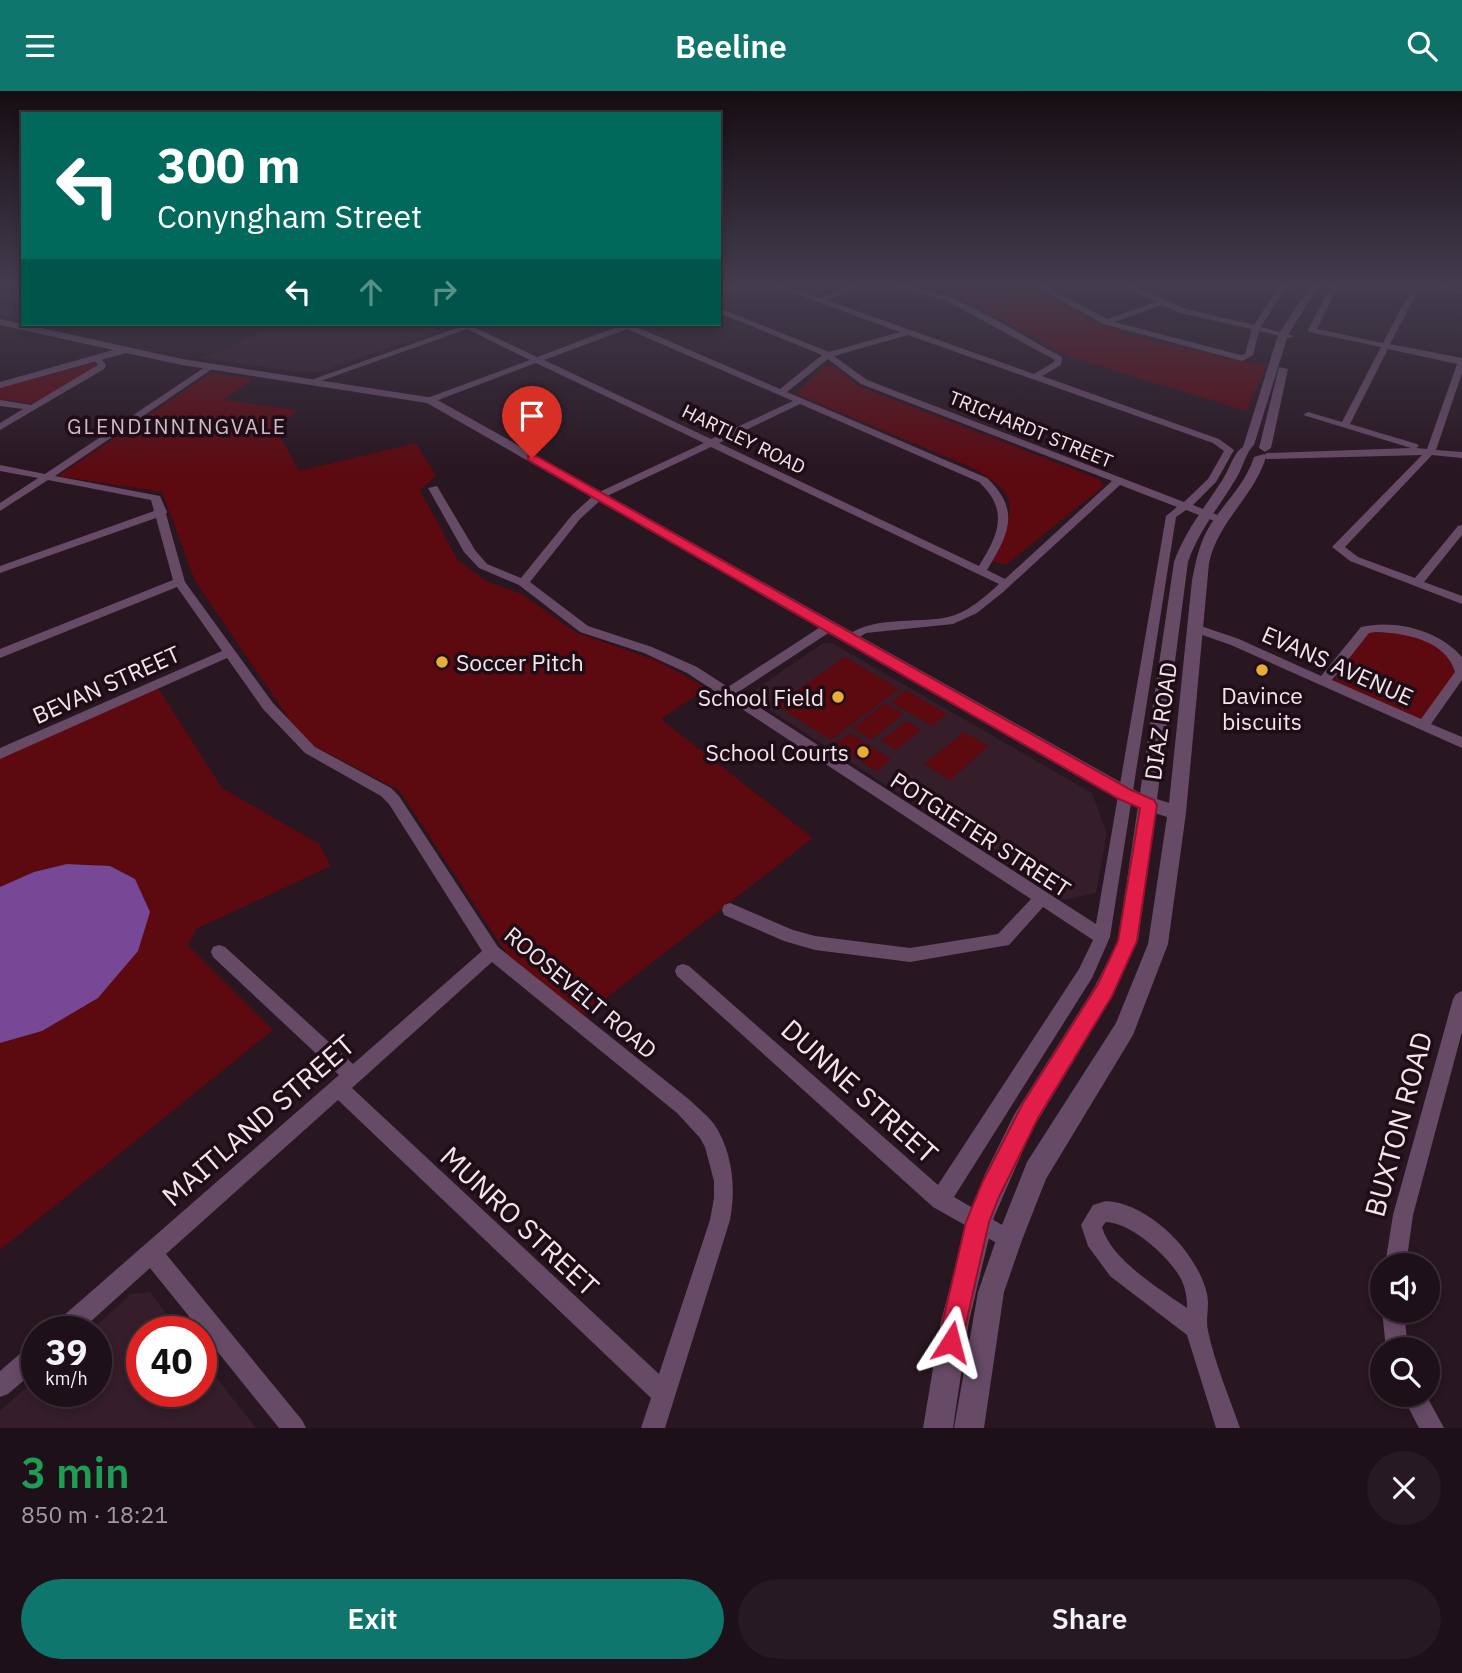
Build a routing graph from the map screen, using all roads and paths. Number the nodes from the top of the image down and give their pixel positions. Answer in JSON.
{"nodes":[{"id":1,"x":117,"y":347,"type":"edge"},
{"id":2,"x":408,"y":347,"type":"edge"},
{"id":3,"x":515,"y":347,"type":"edge"},
{"id":4,"x":569,"y":347,"type":"edge"},
{"id":5,"x":680,"y":347,"type":"edge"},
{"id":6,"x":810,"y":347,"type":"edge"},
{"id":7,"x":854,"y":347,"type":"edge"},
{"id":8,"x":951,"y":347,"type":"edge"},
{"id":9,"x":1038,"y":347,"type":"edge"},
{"id":10,"x":1201,"y":347,"type":"edge"},
{"id":11,"x":1251,"y":347,"type":"edge"},
{"id":12,"x":1283,"y":347,"type":"edge"},
{"id":13,"x":1285,"y":347,"type":"edge"},
{"id":14,"x":1385,"y":347,"type":"edge"},
{"id":15,"x":1393,"y":347,"type":"edge"},
{"id":16,"x":123,"y":349,"type":"junction"},
{"id":17,"x":828,"y":355,"type":"junction"},
{"id":18,"x":97,"y":359,"type":"junction"},
{"id":19,"x":538,"y":359,"type":"junction"},
{"id":20,"x":1462,"y":362,"type":"edge"},
{"id":21,"x":211,"y":367,"type":"junction"},
{"id":22,"x":1035,"y":377,"type":"junction"},
{"id":23,"x":312,"y":381,"type":"junction"},
{"id":24,"x":0,"y":385,"type":"edge"},
{"id":25,"x":781,"y":392,"type":"junction"},
{"id":26,"x":430,"y":400,"type":"junction"},
{"id":27,"x":800,"y":401,"type":"junction"},
{"id":28,"x":0,"y":403,"type":"edge"},
{"id":29,"x":33,"y":408,"type":"junction"},
{"id":30,"x":1308,"y":415,"type":"dead end"},
{"id":31,"x":1344,"y":425,"type":"junction"},
{"id":32,"x":0,"y":427,"type":"edge"},
{"id":33,"x":711,"y":442,"type":"junction"},
{"id":34,"x":1246,"y":448,"type":"junction"},
{"id":35,"x":1267,"y":450,"type":"junction"},
{"id":36,"x":1429,"y":451,"type":"junction"},
{"id":37,"x":1382,"y":452,"type":"junction"},
{"id":38,"x":1462,"y":455,"type":"edge"},
{"id":39,"x":0,"y":468,"type":"edge"},
{"id":40,"x":1413,"y":468,"type":"junction"},
{"id":41,"x":48,"y":477,"type":"junction"},
{"id":42,"x":1117,"y":482,"type":"junction"},
{"id":43,"x":433,"y":488,"type":"dead end"},
{"id":44,"x":599,"y":496,"type":"junction"},
{"id":45,"x":0,"y":507,"type":"edge"},
{"id":46,"x":1184,"y":508,"type":"junction"},
{"id":47,"x":162,"y":512,"type":"junction"},
{"id":48,"x":1203,"y":515,"type":"junction"},
{"id":49,"x":1221,"y":520,"type":"junction"},
{"id":50,"x":1462,"y":528,"type":"edge"},
{"id":51,"x":0,"y":570,"type":"edge"},
{"id":52,"x":980,"y":573,"type":"junction"},
{"id":53,"x":179,"y":582,"type":"junction"},
{"id":54,"x":523,"y":583,"type":"junction"},
{"id":55,"x":1005,"y":583,"type":"junction"},
{"id":56,"x":1417,"y":583,"type":"junction"},
{"id":57,"x":1462,"y":600,"type":"edge"},
{"id":58,"x":828,"y":627,"type":"junction"},
{"id":59,"x":1195,"y":628,"type":"junction"},
{"id":60,"x":850,"y":639,"type":"junction"},
{"id":61,"x":229,"y":653,"type":"junction"},
{"id":62,"x":0,"y":654,"type":"edge"},
{"id":63,"x":1324,"y":681,"type":"junction"},
{"id":64,"x":727,"y":694,"type":"junction"},
{"id":65,"x":1423,"y":726,"type":"junction"},
{"id":66,"x":1462,"y":743,"type":"edge"},
{"id":67,"x":0,"y":754,"type":"edge"},
{"id":68,"x":1125,"y":795,"type":"junction"},
{"id":69,"x":1148,"y":805,"type":"junction"},
{"id":70,"x":1177,"y":813,"type":"junction"},
{"id":71,"x":1041,"y":899,"type":"junction"},
{"id":72,"x":730,"y":910,"type":"dead end"},
{"id":73,"x":1102,"y":937,"type":"junction"},
{"id":74,"x":219,"y":952,"type":"dead end"},
{"id":75,"x":492,"y":953,"type":"junction"},
{"id":76,"x":683,"y":971,"type":"dead end"},
{"id":77,"x":1462,"y":999,"type":"edge"},
{"id":78,"x":346,"y":1082,"type":"junction"},
{"id":79,"x":940,"y":1200,"type":"junction"},
{"id":80,"x":978,"y":1222,"type":"junction"},
{"id":81,"x":1009,"y":1240,"type":"junction"},
{"id":82,"x":152,"y":1253,"type":"junction"},
{"id":83,"x":1397,"y":1253,"type":"edge"},
{"id":84,"x":80,"y":1316,"type":"edge"},
{"id":85,"x":1196,"y":1328,"type":"junction"},
{"id":86,"x":21,"y":1368,"type":"edge"},
{"id":87,"x":0,"y":1386,"type":"edge"},
{"id":88,"x":664,"y":1394,"type":"junction"},
{"id":89,"x":1420,"y":1407,"type":"edge"},
{"id":90,"x":294,"y":1428,"type":"edge"},
{"id":91,"x":653,"y":1428,"type":"edge"},
{"id":92,"x":938,"y":1428,"type":"edge"},
{"id":93,"x":969,"y":1428,"type":"edge"},
{"id":94,"x":1228,"y":1428,"type":"edge"},
{"id":95,"x":1432,"y":1428,"type":"edge"}],
"edges":[{"from":1,"to":16,"type":"street"},
{"from":2,"to":23,"type":"street"},
{"from":3,"to":19,"type":"street","name":"HARTLEY ROAD"},
{"from":4,"to":19,"type":"street"},
{"from":5,"to":25,"type":"street"},
{"from":6,"to":17,"type":"street","name":"TRICHARDT STREET"},
{"from":7,"to":17,"type":"street"},
{"from":8,"to":22,"type":"street"},
{"from":9,"to":22,"type":"street"},
{"from":10,"to":11,"type":"street"},
{"from":12,"to":34,"type":"street","name":"DIAZ ROAD"},
{"from":13,"to":35,"type":"street","name":"DIAZ ROAD"},
{"from":14,"to":31,"type":"street"},
{"from":15,"to":20,"type":"street"},
{"from":16,"to":18,"type":"street"},
{"from":16,"to":21,"type":"street"},
{"from":17,"to":25,"type":"street"},
{"from":17,"to":42,"type":"street","name":"TRICHARDT STREET"},
{"from":18,"to":24,"type":"street"},
{"from":18,"to":29,"type":"street"},
{"from":19,"to":26,"type":"street"},
{"from":19,"to":33,"type":"street","name":"HARTLEY ROAD"},
{"from":20,"to":36,"type":"street"},
{"from":21,"to":23,"type":"street"},
{"from":21,"to":41,"type":"street"},
{"from":22,"to":46,"type":"street","name":"DIAZ ROAD"},
{"from":23,"to":26,"type":"street"},
{"from":25,"to":27,"type":"street"},
{"from":26,"to":44,"type":"street"},
{"from":27,"to":33,"type":"street"},
{"from":27,"to":52,"type":"street"},
{"from":28,"to":29,"type":"street"},
{"from":29,"to":32,"type":"street"},
{"from":30,"to":31,"type":"street"},
{"from":31,"to":36,"type":"street"},
{"from":33,"to":44,"type":"street"},
{"from":33,"to":52,"type":"street","name":"HARTLEY ROAD"},
{"from":34,"to":35,"type":"street"},
{"from":34,"to":48,"type":"street","name":"DIAZ ROAD"},
{"from":35,"to":37,"type":"street"},
{"from":35,"to":49,"type":"street","name":"DIAZ ROAD"},
{"from":36,"to":37,"type":"street"},
{"from":36,"to":38,"type":"street"},
{"from":36,"to":40,"type":"street"},
{"from":37,"to":40,"type":"street"},
{"from":39,"to":41,"type":"street"},
{"from":40,"to":56,"type":"street"},
{"from":41,"to":45,"type":"street"},
{"from":41,"to":47,"type":"street"},
{"from":42,"to":46,"type":"street","name":"TRICHARDT STREET"},
{"from":42,"to":55,"type":"street"},
{"from":43,"to":54,"type":"street","name":"POTGIETER STREET"},
{"from":44,"to":54,"type":"street"},
{"from":44,"to":58,"type":"street"},
{"from":46,"to":48,"type":"street","name":"TRICHARDT STREET"},
{"from":46,"to":68,"type":"street","name":"DIAZ ROAD"},
{"from":47,"to":51,"type":"street"},
{"from":47,"to":53,"type":"street","name":"ROOSEVELT ROAD"},
{"from":48,"to":49,"type":"street","name":"TRICHARDT STREET"},
{"from":48,"to":69,"type":"street","name":"DIAZ ROAD"},
{"from":49,"to":59,"type":"street","name":"DIAZ ROAD"},
{"from":50,"to":56,"type":"street"},
{"from":52,"to":55,"type":"street","name":"HARTLEY ROAD"},
{"from":53,"to":61,"type":"street","name":"ROOSEVELT ROAD"},
{"from":53,"to":62,"type":"street"},
{"from":54,"to":64,"type":"street","name":"POTGIETER STREET"},
{"from":55,"to":60,"type":"street"},
{"from":56,"to":57,"type":"street"},
{"from":58,"to":60,"type":"street"},
{"from":58,"to":64,"type":"street"},
{"from":59,"to":63,"type":"street","name":"EVANS AVENUE"},
{"from":59,"to":70,"type":"street","name":"DIAZ ROAD"},
{"from":60,"to":68,"type":"street"},
{"from":61,"to":67,"type":"street","name":"BEVAN STREET"},
{"from":61,"to":75,"type":"street","name":"ROOSEVELT ROAD"},
{"from":63,"to":65,"type":"street","name":"EVANS AVENUE"},
{"from":63,"to":65,"type":"street"},
{"from":64,"to":71,"type":"street","name":"POTGIETER STREET"},
{"from":65,"to":66,"type":"street","name":"EVANS AVENUE"},
{"from":68,"to":69,"type":"street"},
{"from":68,"to":73,"type":"street","name":"DIAZ ROAD"},
{"from":69,"to":70,"type":"street"},
{"from":69,"to":80,"type":"street","name":"DIAZ ROAD"},
{"from":70,"to":81,"type":"street","name":"DIAZ ROAD"},
{"from":71,"to":72,"type":"street"},
{"from":71,"to":73,"type":"street","name":"POTGIETER STREET"},
{"from":73,"to":79,"type":"street","name":"DIAZ ROAD"},
{"from":74,"to":78,"type":"street","name":"MUNRO STREET"},
{"from":75,"to":78,"type":"street","name":"MAITLAND STREET"},
{"from":75,"to":88,"type":"street","name":"ROOSEVELT ROAD"},
{"from":76,"to":79,"type":"street","name":"DUNNE STREET"},
{"from":77,"to":83,"type":"street","name":"BUXTON ROAD"},
{"from":78,"to":82,"type":"street","name":"MAITLAND STREET"},
{"from":78,"to":88,"type":"street","name":"MUNRO STREET"},
{"from":79,"to":80,"type":"street","name":"DUNNE STREET"},
{"from":80,"to":81,"type":"street","name":"DUNNE STREET"},
{"from":80,"to":92,"type":"street","name":"DIAZ ROAD"},
{"from":81,"to":93,"type":"street","name":"DIAZ ROAD"},
{"from":82,"to":84,"type":"street","name":"MAITLAND STREET"},
{"from":82,"to":90,"type":"street"},
{"from":85,"to":85,"type":"street"},
{"from":85,"to":94,"type":"street"},
{"from":86,"to":87,"type":"street"},
{"from":88,"to":91,"type":"street","name":"ROOSEVELT ROAD"},
{"from":89,"to":95,"type":"street"}]}
